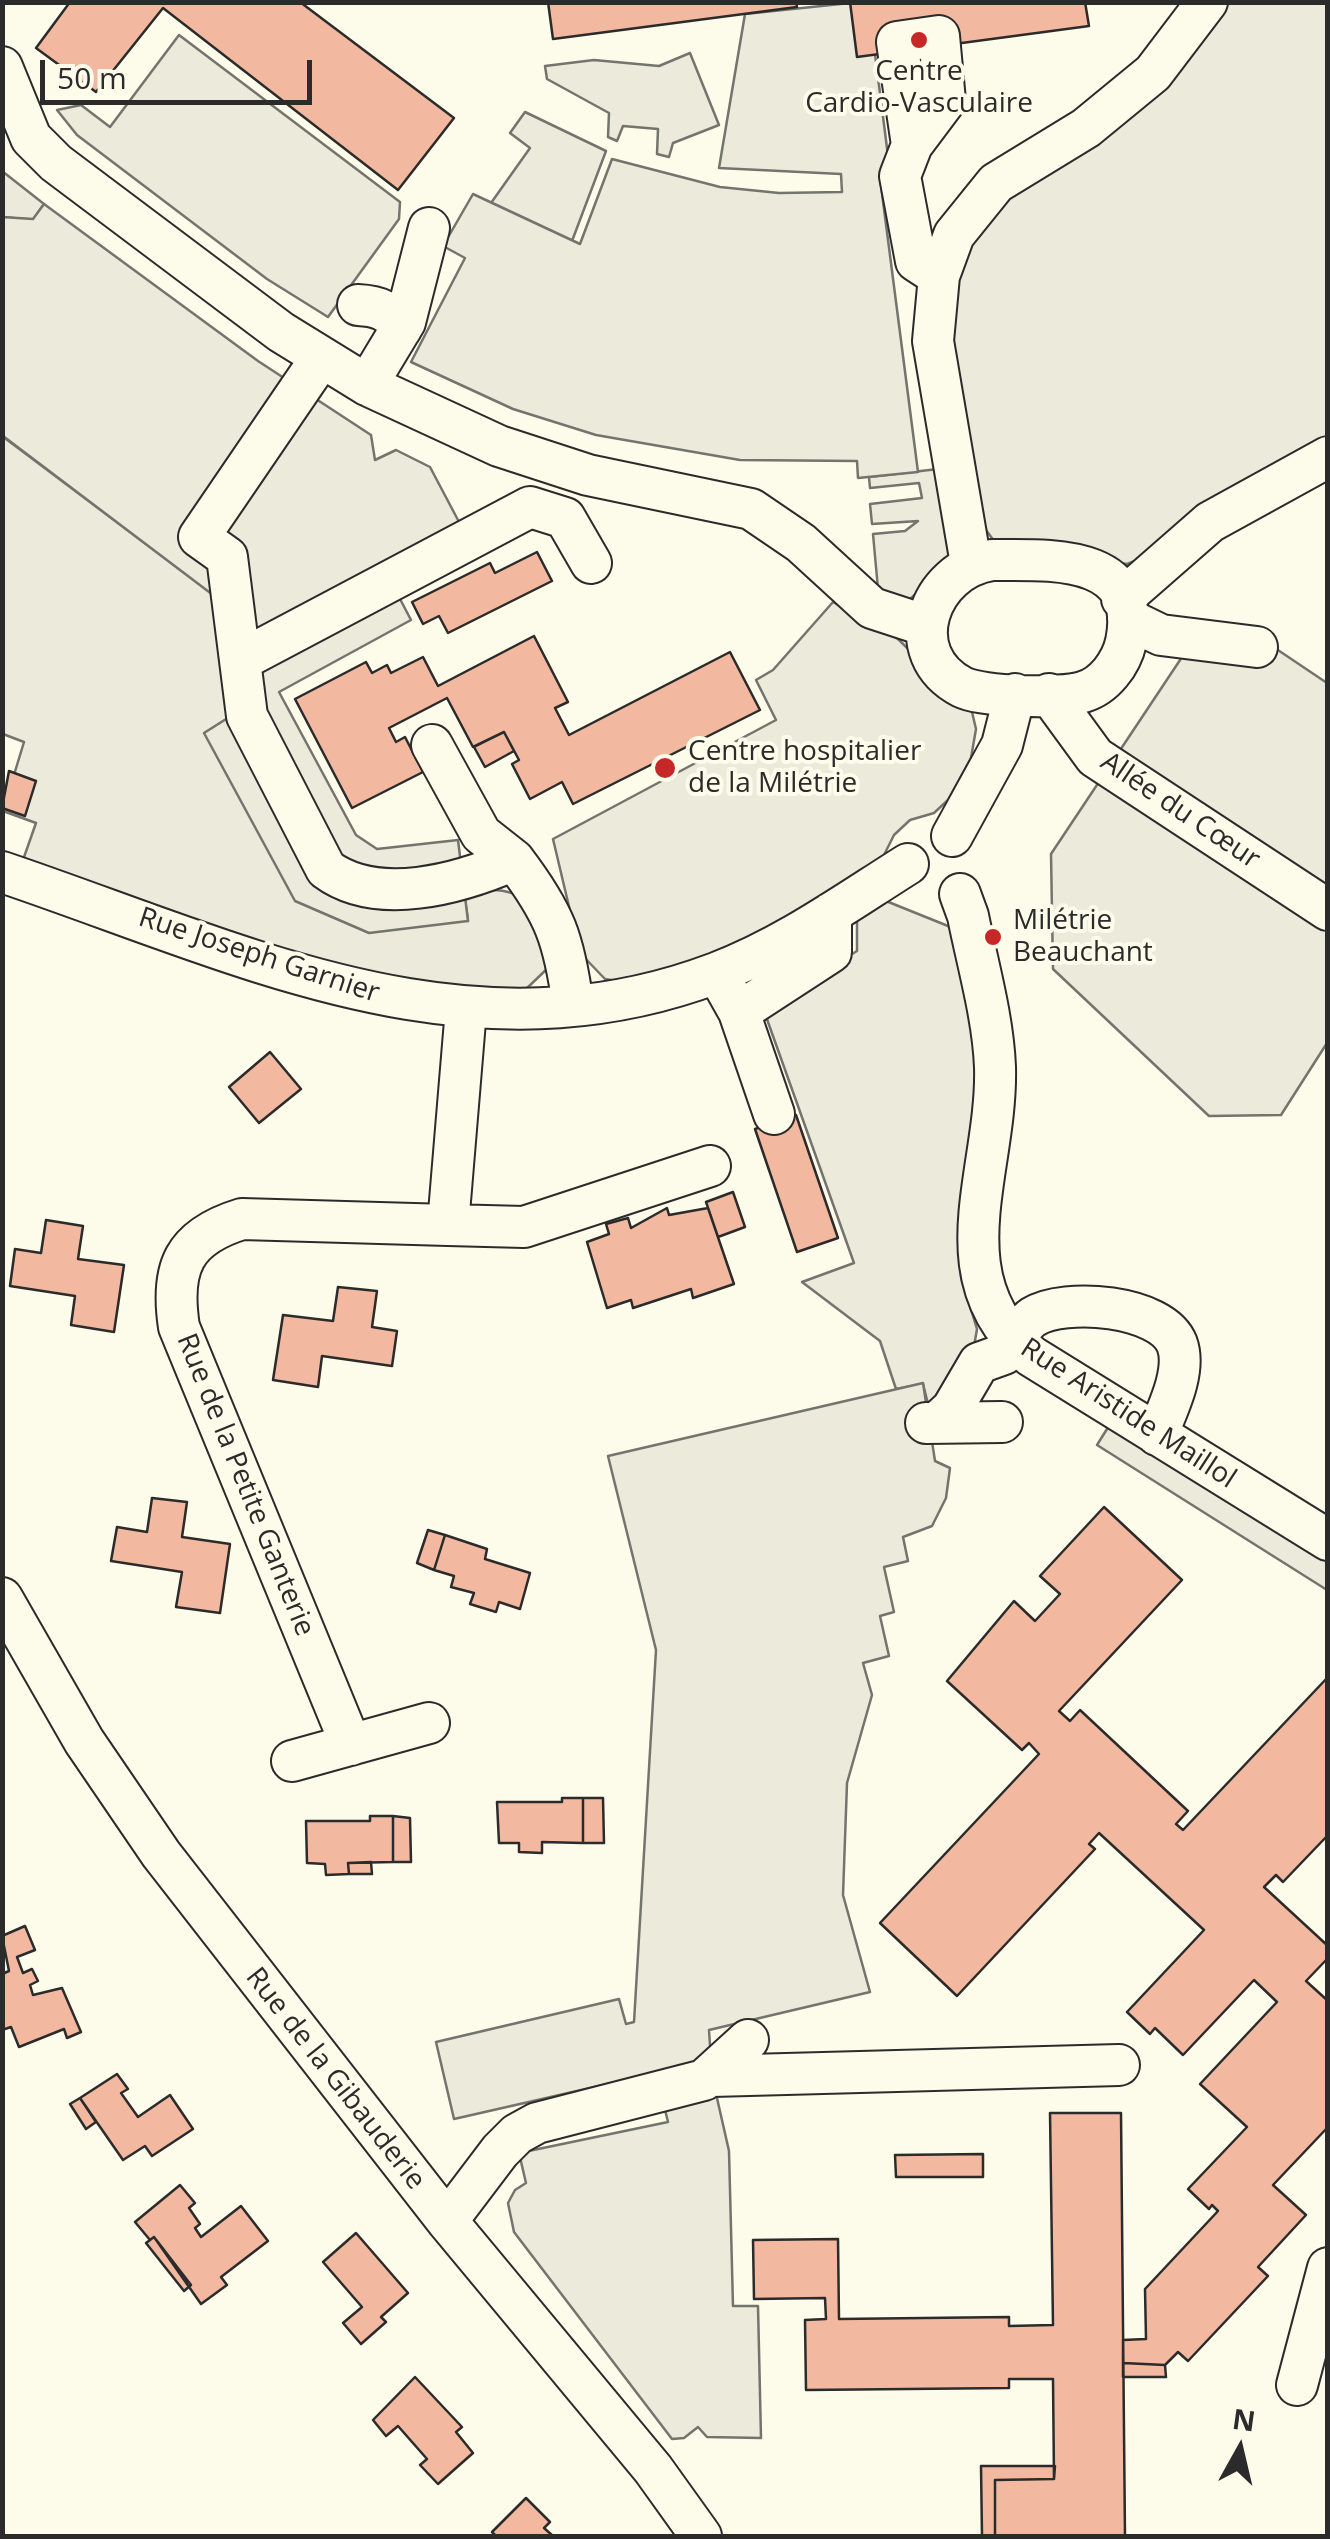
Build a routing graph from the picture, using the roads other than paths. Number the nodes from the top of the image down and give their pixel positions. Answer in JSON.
{"nodes":[{"id":1,"x":1207,"y":2,"type":"edge"},
{"id":2,"x":2,"y":67,"type":"edge"},
{"id":3,"x":912,"y":145,"type":"dead end"},
{"id":4,"x":430,"y":228,"type":"dead end"},
{"id":5,"x":939,"y":276,"type":"junction"},
{"id":6,"x":358,"y":305,"type":"dead end"},
{"id":7,"x":402,"y":329,"type":"junction"},
{"id":8,"x":321,"y":358,"type":"junction"},
{"id":9,"x":366,"y":385,"type":"junction"},
{"id":10,"x":1328,"y":457,"type":"edge"},
{"id":11,"x":591,"y":563,"type":"dead end"},
{"id":12,"x":971,"y":564,"type":"junction"},
{"id":13,"x":1125,"y":609,"type":"junction"},
{"id":14,"x":927,"y":626,"type":"junction"},
{"id":15,"x":1257,"y":646,"type":"dead end"},
{"id":16,"x":241,"y":660,"type":"junction"},
{"id":17,"x":1032,"y":694,"type":"junction"},
{"id":18,"x":432,"y":745,"type":"dead end"},
{"id":19,"x":952,"y":836,"type":"dead end"},
{"id":20,"x":514,"y":860,"type":"junction"},
{"id":21,"x":908,"y":864,"type":"dead end"},
{"id":22,"x":2,"y":872,"type":"edge"},
{"id":23,"x":960,"y":894,"type":"dead end"},
{"id":24,"x":1328,"y":910,"type":"edge"},
{"id":25,"x":831,"y":913,"type":"junction"},
{"id":26,"x":717,"y":972,"type":"junction"},
{"id":27,"x":573,"y":1006,"type":"junction"},
{"id":28,"x":466,"y":1009,"type":"junction"},
{"id":29,"x":739,"y":1012,"type":"junction"},
{"id":30,"x":774,"y":1114,"type":"dead end"},
{"id":31,"x":710,"y":1166,"type":"dead end"},
{"id":32,"x":448,"y":1225,"type":"junction"},
{"id":33,"x":1008,"y":1348,"type":"junction"},
{"id":34,"x":1002,"y":1422,"type":"dead end"},
{"id":35,"x":1157,"y":1434,"type":"junction"},
{"id":36,"x":1328,"y":1540,"type":"edge"},
{"id":37,"x":2,"y":1598,"type":"edge"},
{"id":38,"x":429,"y":1723,"type":"dead end"},
{"id":39,"x":351,"y":1744,"type":"junction"},
{"id":40,"x":292,"y":1761,"type":"dead end"},
{"id":41,"x":748,"y":2040,"type":"dead end"},
{"id":42,"x":1119,"y":2066,"type":"dead end"},
{"id":43,"x":712,"y":2076,"type":"junction"},
{"id":44,"x":447,"y":2221,"type":"junction"},
{"id":45,"x":1328,"y":2268,"type":"edge"},
{"id":46,"x":1297,"y":2385,"type":"dead end"},
{"id":47,"x":701,"y":2536,"type":"edge"}],
"edges":[{"from":1,"to":5,"type":"street"},
{"from":2,"to":8,"type":"street"},
{"from":3,"to":5,"type":"street"},
{"from":4,"to":7,"type":"street"},
{"from":5,"to":12,"type":"street"},
{"from":6,"to":7,"type":"street"},
{"from":7,"to":9,"type":"street"},
{"from":8,"to":9,"type":"street"},
{"from":8,"to":16,"type":"street"},
{"from":9,"to":14,"type":"street"},
{"from":10,"to":13,"type":"street"},
{"from":11,"to":16,"type":"street"},
{"from":12,"to":13,"type":"street"},
{"from":12,"to":14,"type":"street"},
{"from":13,"to":15,"type":"street"},
{"from":13,"to":17,"type":"street"},
{"from":14,"to":17,"type":"street"},
{"from":16,"to":20,"type":"street"},
{"from":17,"to":19,"type":"street"},
{"from":17,"to":24,"type":"street","name":"Allée du Cœur"},
{"from":18,"to":20,"type":"street"},
{"from":20,"to":27,"type":"street"},
{"from":21,"to":25,"type":"street","name":"Rue Joseph Garnier"},
{"from":22,"to":28,"type":"street","name":"Rue Joseph Garnier"},
{"from":23,"to":33,"type":"street","name":"Rue Aristide Maillol"},
{"from":25,"to":26,"type":"street","name":"Rue Joseph Garnier"},
{"from":25,"to":29,"type":"street"},
{"from":26,"to":27,"type":"street","name":"Rue Joseph Garnier"},
{"from":26,"to":29,"type":"street"},
{"from":27,"to":28,"type":"street","name":"Rue Joseph Garnier"},
{"from":28,"to":32,"type":"street"},
{"from":29,"to":30,"type":"street"},
{"from":31,"to":32,"type":"street","name":"Rue de la Petite Ganterie"},
{"from":32,"to":39,"type":"street","name":"Rue de la Petite Ganterie"},
{"from":33,"to":34,"type":"street"},
{"from":33,"to":35,"type":"street","name":"Rue Aristide Maillol"},
{"from":33,"to":35,"type":"street"},
{"from":35,"to":36,"type":"street","name":"Rue Aristide Maillol"},
{"from":37,"to":44,"type":"street","name":"Rue de la Gibauderie"},
{"from":38,"to":39,"type":"street"},
{"from":39,"to":40,"type":"street"},
{"from":41,"to":43,"type":"street"},
{"from":42,"to":43,"type":"street"},
{"from":43,"to":44,"type":"street"},
{"from":44,"to":47,"type":"street","name":"Rue de la Gibauderie"},
{"from":45,"to":46,"type":"street"}]}
